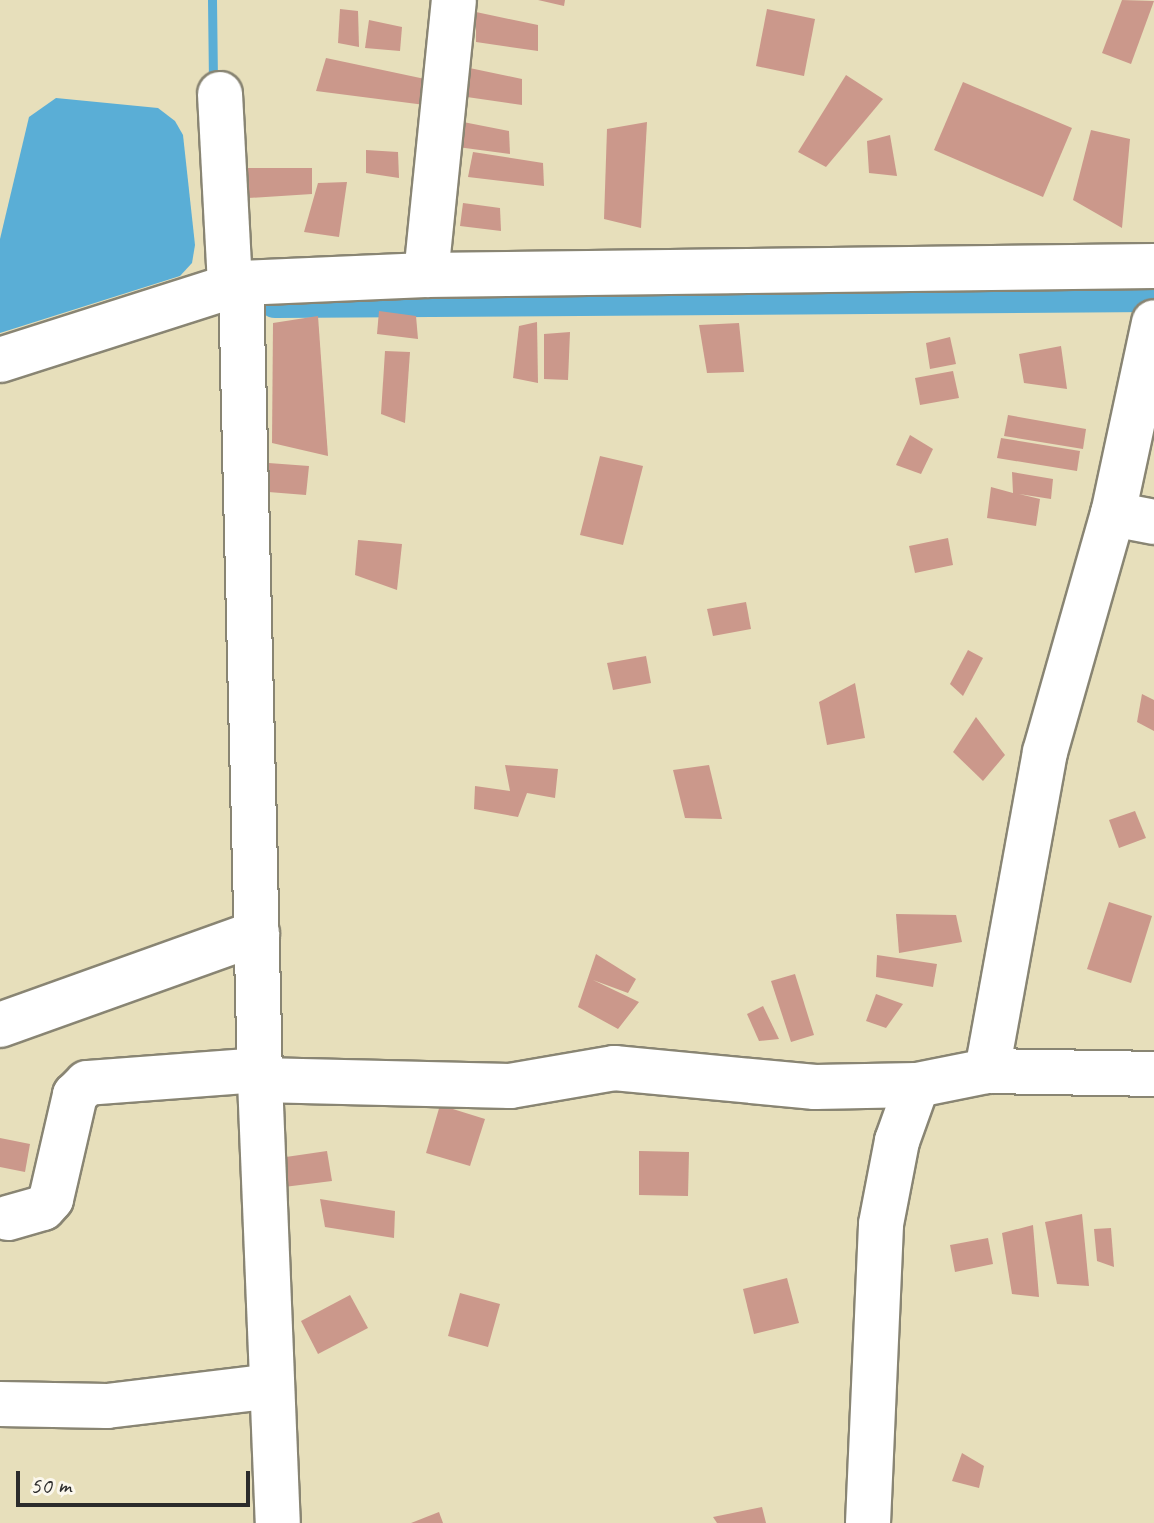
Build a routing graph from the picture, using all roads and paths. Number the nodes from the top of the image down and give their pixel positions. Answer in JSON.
{"nodes":[{"id":1,"x":454,"y":0,"type":"edge"},
{"id":2,"x":220,"y":94,"type":"dead end"},
{"id":3,"x":1154,"y":266,"type":"edge"},
{"id":4,"x":426,"y":275,"type":"junction"},
{"id":5,"x":236,"y":285,"type":"junction"},
{"id":6,"x":1154,"y":322,"type":"edge"},
{"id":7,"x":0,"y":360,"type":"edge"},
{"id":8,"x":1134,"y":518,"type":"edge"},
{"id":9,"x":257,"y":933,"type":"junction"},
{"id":10,"x":0,"y":1025,"type":"edge"},
{"id":11,"x":987,"y":1071,"type":"junction"},
{"id":12,"x":1154,"y":1074,"type":"edge"},
{"id":13,"x":260,"y":1075,"type":"junction"},
{"id":14,"x":917,"y":1085,"type":"junction"},
{"id":15,"x":8,"y":1218,"type":"dead end"},
{"id":16,"x":272,"y":1386,"type":"junction"},
{"id":17,"x":0,"y":1404,"type":"edge"},
{"id":18,"x":278,"y":1523,"type":"edge"},
{"id":19,"x":868,"y":1523,"type":"edge"}],
"edges":[{"from":1,"to":4,"type":"street"},
{"from":2,"to":5,"type":"street"},
{"from":3,"to":4,"type":"street"},
{"from":4,"to":5,"type":"street"},
{"from":5,"to":7,"type":"street"},
{"from":5,"to":9,"type":"street"},
{"from":6,"to":8,"type":"street"},
{"from":8,"to":11,"type":"street"},
{"from":9,"to":10,"type":"street"},
{"from":9,"to":13,"type":"street"},
{"from":11,"to":12,"type":"street"},
{"from":11,"to":14,"type":"street"},
{"from":13,"to":14,"type":"street"},
{"from":13,"to":15,"type":"street"},
{"from":13,"to":16,"type":"street"},
{"from":14,"to":19,"type":"street"},
{"from":16,"to":17,"type":"street"},
{"from":16,"to":18,"type":"street"}]}
